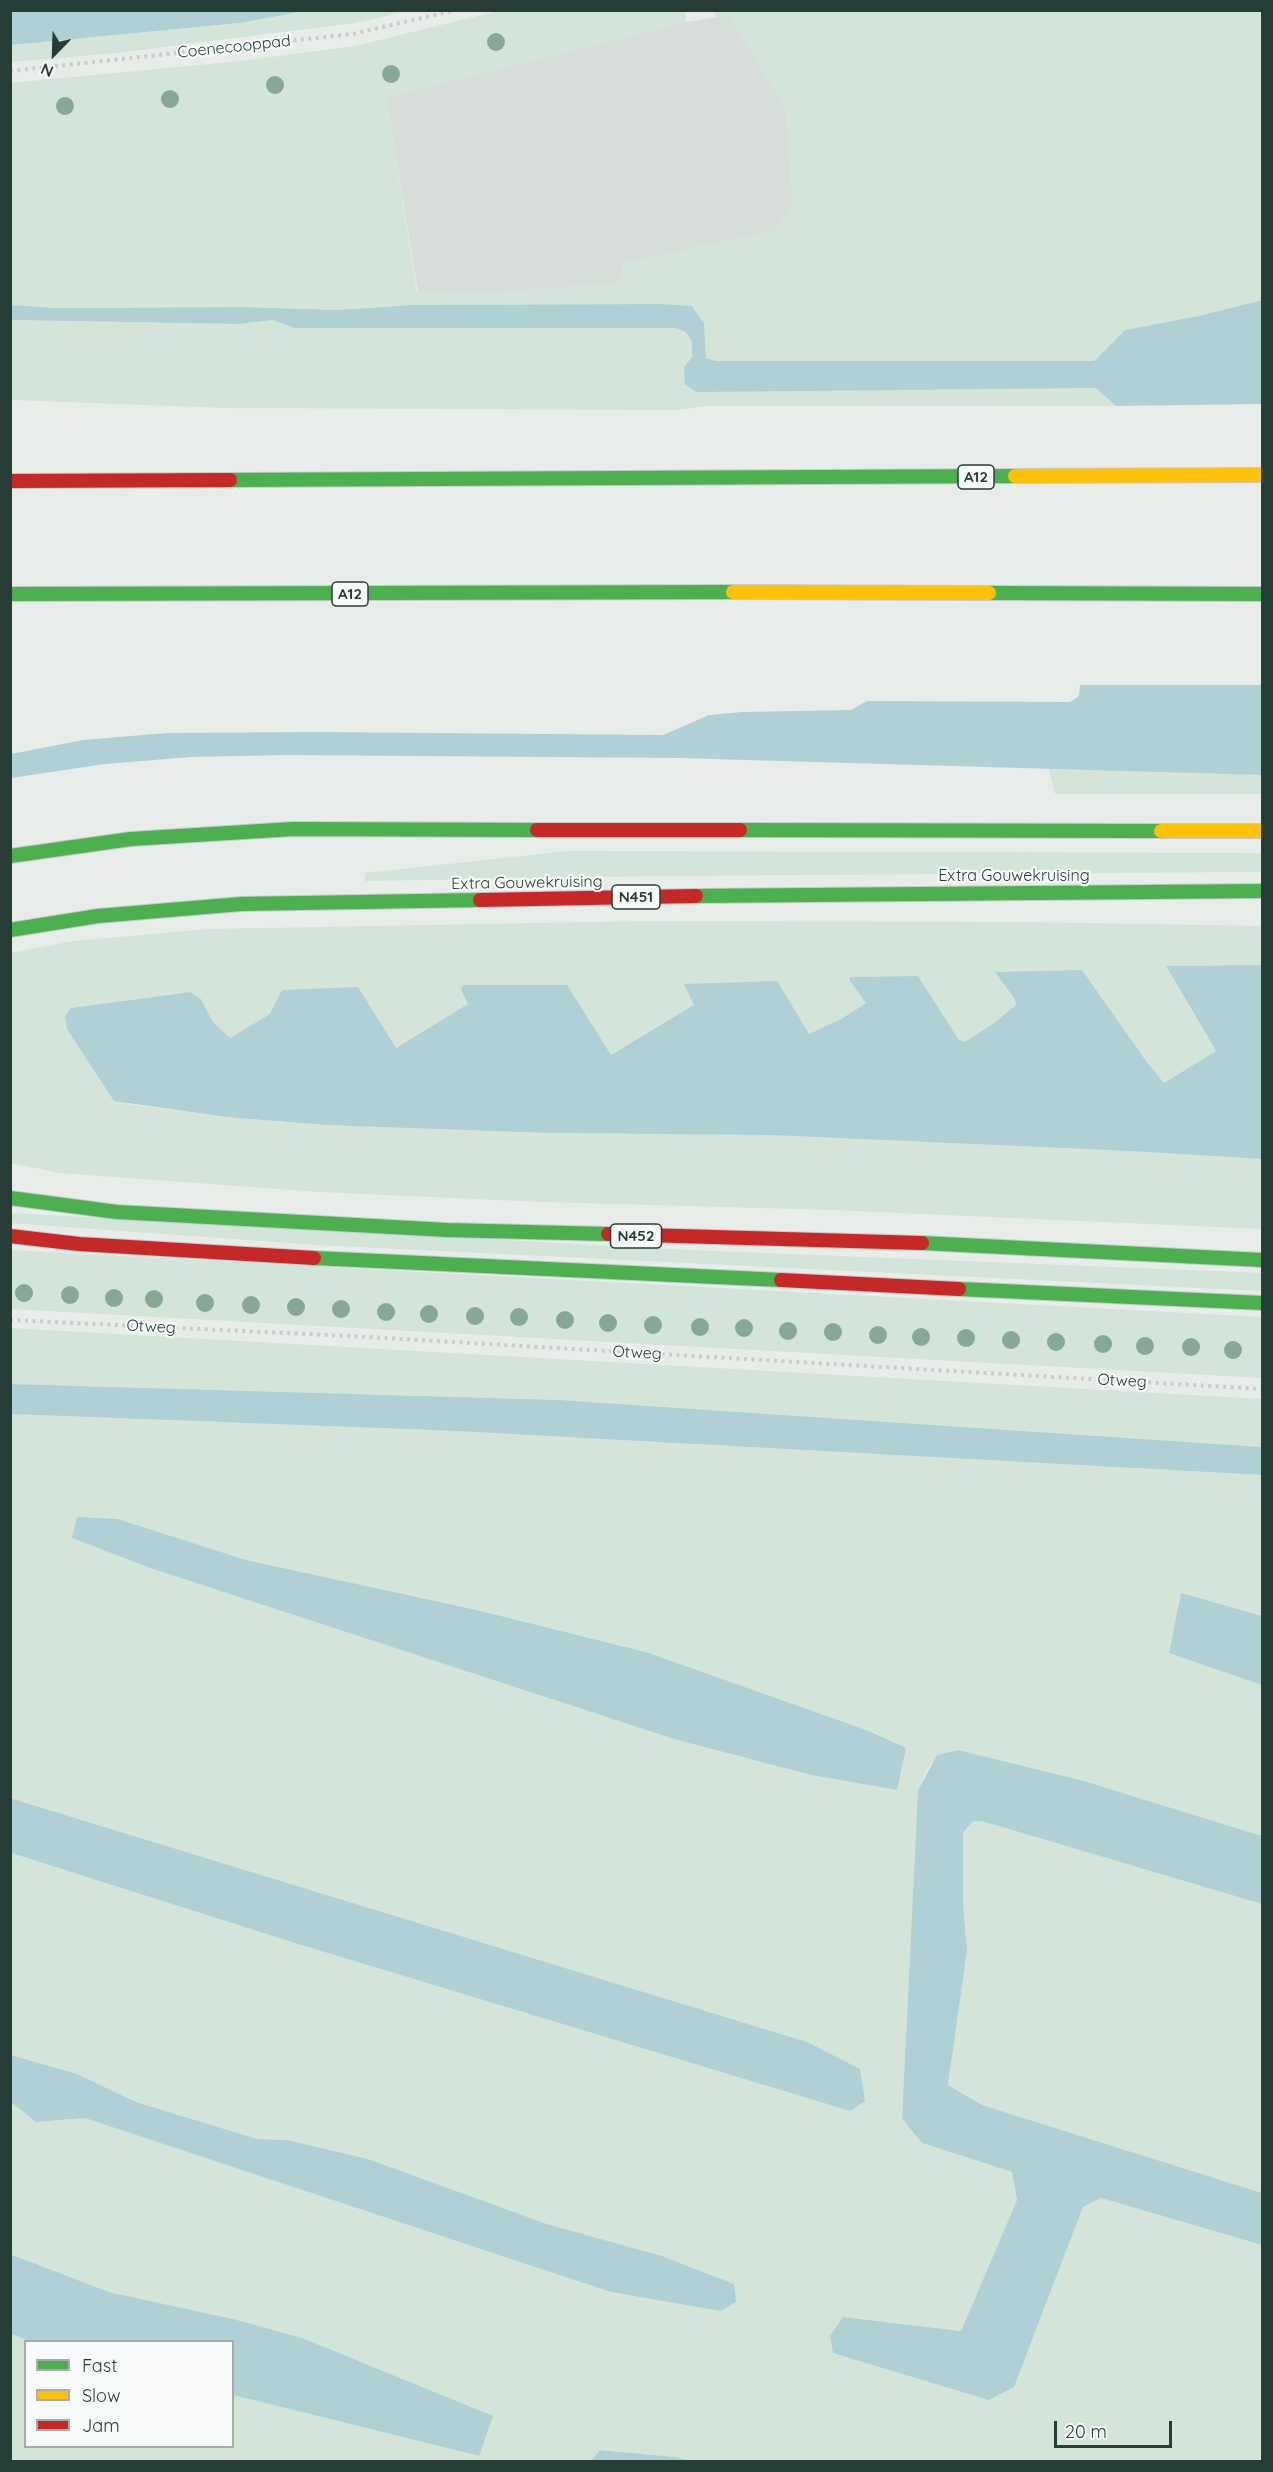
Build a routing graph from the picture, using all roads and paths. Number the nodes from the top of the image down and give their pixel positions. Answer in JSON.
{"nodes":[{"id":1,"x":456,"y":10,"type":"edge"},
{"id":2,"x":10,"y":71,"type":"edge"},
{"id":3,"x":1263,"y":476,"type":"edge"},
{"id":4,"x":10,"y":481,"type":"edge"},
{"id":5,"x":10,"y":594,"type":"edge"},
{"id":6,"x":1263,"y":594,"type":"edge"},
{"id":7,"x":1263,"y":831,"type":"edge"},
{"id":8,"x":10,"y":856,"type":"edge"},
{"id":9,"x":1263,"y":891,"type":"edge"},
{"id":10,"x":10,"y":930,"type":"edge"},
{"id":11,"x":10,"y":1198,"type":"edge"},
{"id":12,"x":10,"y":1236,"type":"edge"},
{"id":13,"x":1263,"y":1260,"type":"edge"},
{"id":14,"x":1263,"y":1303,"type":"edge"},
{"id":15,"x":10,"y":1320,"type":"edge"},
{"id":16,"x":1263,"y":1389,"type":"edge"}],
"edges":[{"from":1,"to":2,"type":"path","name":"Coenecooppad"},
{"from":3,"to":4,"type":"main road","number":"A12"},
{"from":5,"to":6,"type":"main road","number":"A12"},
{"from":7,"to":8,"type":"main road"},
{"from":9,"to":10,"type":"main road","name":"Extra Gouwekruising","number":"N451"},
{"from":11,"to":13,"type":"main road","number":"N452"},
{"from":12,"to":14,"type":"main road","number":"N452"},
{"from":15,"to":16,"type":"path","name":"Otweg"}]}
